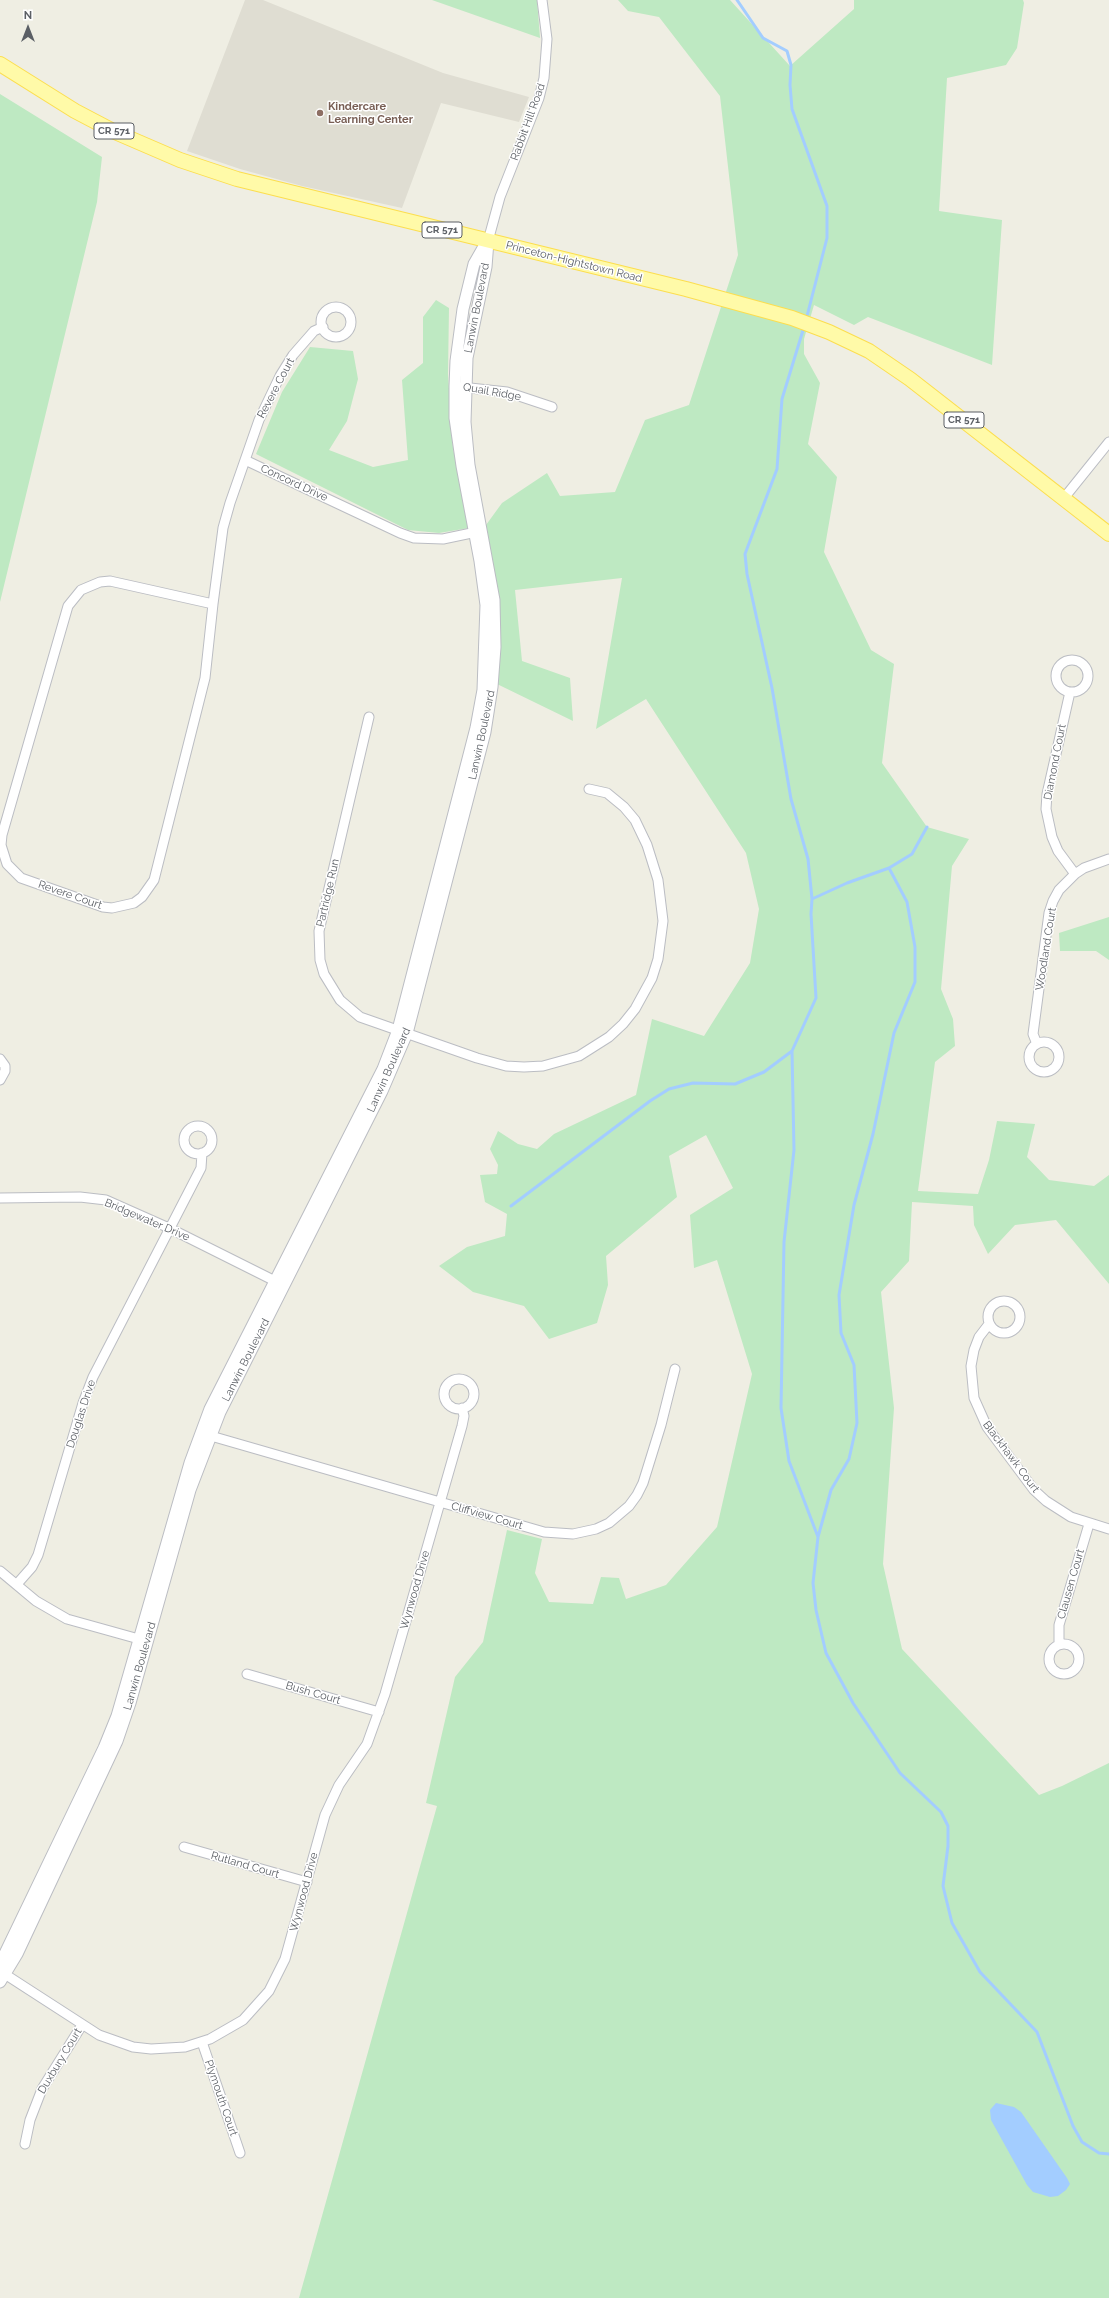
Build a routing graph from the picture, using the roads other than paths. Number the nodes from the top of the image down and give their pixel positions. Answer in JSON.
{"nodes":[{"id":1,"x":542,"y":0,"type":"edge"},
{"id":2,"x":0,"y":64,"type":"edge"},
{"id":3,"x":488,"y":241,"type":"junction"},
{"id":4,"x":323,"y":327,"type":"dead end"},
{"id":5,"x":460,"y":387,"type":"junction"},
{"id":6,"x":552,"y":407,"type":"dead end"},
{"id":7,"x":1109,"y":442,"type":"edge"},
{"id":8,"x":245,"y":460,"type":"junction"},
{"id":9,"x":1064,"y":498,"type":"junction"},
{"id":10,"x":478,"y":532,"type":"junction"},
{"id":11,"x":1109,"y":534,"type":"edge"},
{"id":12,"x":213,"y":604,"type":"junction"},
{"id":13,"x":1070,"y":692,"type":"dead end"},
{"id":14,"x":370,"y":717,"type":"dead end"},
{"id":15,"x":589,"y":789,"type":"dead end"},
{"id":16,"x":1109,"y":859,"type":"edge"},
{"id":17,"x":1075,"y":874,"type":"junction"},
{"id":18,"x":403,"y":1032,"type":"junction"},
{"id":19,"x":1037,"y":1044,"type":"dead end"},
{"id":20,"x":0,"y":1059,"type":"edge"},
{"id":21,"x":0,"y":1080,"type":"edge"},
{"id":22,"x":202,"y":1154,"type":"dead end"},
{"id":23,"x":0,"y":1198,"type":"edge"},
{"id":24,"x":170,"y":1228,"type":"junction"},
{"id":25,"x":280,"y":1283,"type":"junction"},
{"id":26,"x":989,"y":1324,"type":"dead end"},
{"id":27,"x":675,"y":1369,"type":"dead end"},
{"id":28,"x":462,"y":1408,"type":"dead end"},
{"id":29,"x":206,"y":1434,"type":"junction"},
{"id":30,"x":440,"y":1503,"type":"junction"},
{"id":31,"x":1089,"y":1524,"type":"junction"},
{"id":32,"x":1109,"y":1529,"type":"edge"},
{"id":33,"x":0,"y":1571,"type":"edge"},
{"id":34,"x":17,"y":1584,"type":"junction"},
{"id":35,"x":144,"y":1641,"type":"junction"},
{"id":36,"x":1059,"y":1645,"type":"dead end"},
{"id":37,"x":247,"y":1674,"type":"dead end"},
{"id":38,"x":379,"y":1712,"type":"junction"},
{"id":39,"x":184,"y":1848,"type":"dead end"},
{"id":40,"x":306,"y":1882,"type":"junction"},
{"id":41,"x":0,"y":1964,"type":"edge"},
{"id":42,"x":2,"y":1976,"type":"edge"},
{"id":43,"x":82,"y":2025,"type":"junction"},
{"id":44,"x":202,"y":2042,"type":"junction"},
{"id":45,"x":25,"y":2144,"type":"dead end"},
{"id":46,"x":240,"y":2153,"type":"dead end"}],
"edges":[{"from":1,"to":3,"type":"street","name":"Rabbit Hill Road"},
{"from":2,"to":3,"type":"main road","name":"Princeton-Hightstown Road","number":"CR 571"},
{"from":3,"to":5,"type":"street","name":"Lanwin Boulevard"},
{"from":3,"to":9,"type":"main road","name":"Princeton-Hightstown Road","number":"CR 571"},
{"from":4,"to":8,"type":"street","name":"Revere Court"},
{"from":5,"to":6,"type":"street","name":"Quail Ridge"},
{"from":5,"to":10,"type":"street","name":"Lanwin Boulevard"},
{"from":7,"to":9,"type":"street"},
{"from":8,"to":10,"type":"street","name":"Concord Drive"},
{"from":8,"to":12,"type":"street"},
{"from":9,"to":11,"type":"main road","name":"Princeton-Hightstown Road","number":"CR 571"},
{"from":10,"to":18,"type":"street","name":"Lanwin Boulevard"},
{"from":12,"to":12,"type":"street","name":"Revere Court"},
{"from":13,"to":17,"type":"street","name":"Diamond Court"},
{"from":14,"to":18,"type":"street","name":"Partridge Run"},
{"from":15,"to":18,"type":"street","name":"Partridge Run"},
{"from":16,"to":17,"type":"street","name":"Woodland Court"},
{"from":17,"to":19,"type":"street","name":"Woodland Court"},
{"from":18,"to":25,"type":"street","name":"Lanwin Boulevard"},
{"from":20,"to":21,"type":"street"},
{"from":22,"to":24,"type":"street","name":"Douglas Drive"},
{"from":23,"to":24,"type":"street","name":"Bridgewater Drive"},
{"from":24,"to":25,"type":"street","name":"Bridgewater Drive"},
{"from":24,"to":34,"type":"street","name":"Douglas Drive"},
{"from":25,"to":29,"type":"street","name":"Lanwin Boulevard"},
{"from":26,"to":31,"type":"street","name":"Blackhawk Court"},
{"from":27,"to":30,"type":"street","name":"Cliffview Court"},
{"from":28,"to":30,"type":"street","name":"Wynwood Drive"},
{"from":29,"to":30,"type":"street","name":"Cliffview Court"},
{"from":29,"to":35,"type":"street","name":"Lanwin Boulevard"},
{"from":30,"to":38,"type":"street","name":"Wynwood Drive"},
{"from":31,"to":32,"type":"street","name":"Blackhawk Court"},
{"from":31,"to":36,"type":"street","name":"Clausen Court"},
{"from":33,"to":34,"type":"street"},
{"from":34,"to":35,"type":"street"},
{"from":35,"to":41,"type":"street","name":"Lanwin Boulevard"},
{"from":35,"to":42,"type":"street","name":"Lanwin Boulevard"},
{"from":37,"to":38,"type":"street","name":"Bush Court"},
{"from":38,"to":40,"type":"street","name":"Wynwood Drive"},
{"from":39,"to":40,"type":"street","name":"Rutland Court"},
{"from":40,"to":44,"type":"street","name":"Wynwood Drive"},
{"from":42,"to":43,"type":"street","name":"Wynwood Drive"},
{"from":43,"to":44,"type":"street","name":"Wynwood Drive"},
{"from":43,"to":45,"type":"street","name":"Duxbury Court"},
{"from":44,"to":46,"type":"street","name":"Plymouth Court"}]}
